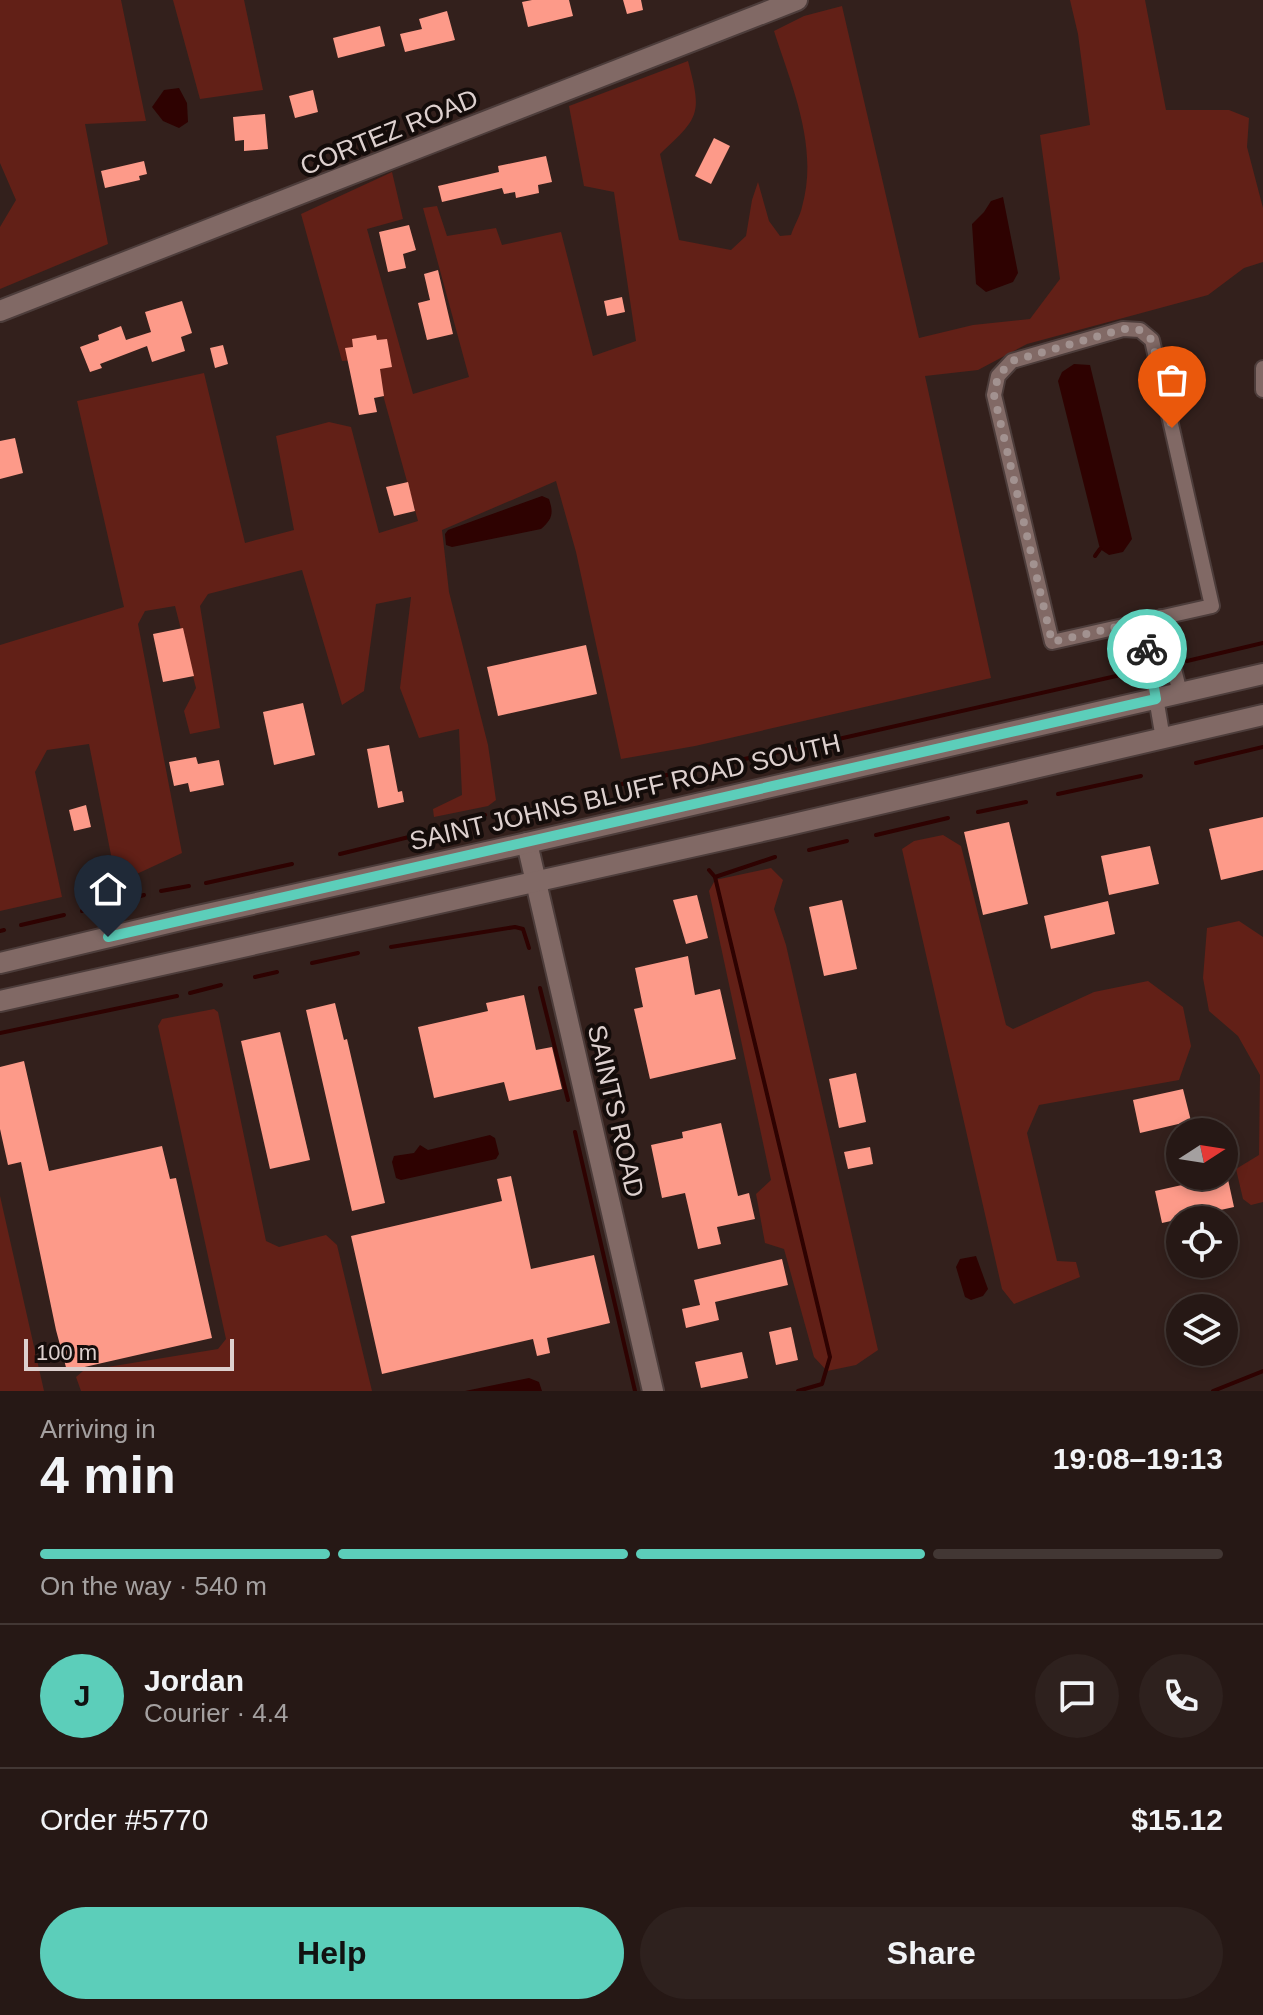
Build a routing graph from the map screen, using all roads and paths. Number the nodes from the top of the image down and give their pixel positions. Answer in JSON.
{"nodes":[{"id":1,"x":797,"y":0,"type":"edge"},
{"id":2,"x":0,"y":311,"type":"edge"},
{"id":3,"x":1263,"y":368,"type":"edge"},
{"id":4,"x":1263,"y":390,"type":"edge"},
{"id":5,"x":1161,"y":617,"type":"junction"},
{"id":6,"x":1143,"y":621,"type":"junction"},
{"id":7,"x":1263,"y":674,"type":"edge"},
{"id":8,"x":1180,"y":693,"type":"junction"},
{"id":9,"x":1156,"y":699,"type":"junction"},
{"id":10,"x":1263,"y":715,"type":"edge"},
{"id":11,"x":1163,"y":739,"type":"junction"},
{"id":12,"x":527,"y":843,"type":"junction"},
{"id":13,"x":536,"y":881,"type":"junction"},
{"id":14,"x":0,"y":963,"type":"edge"},
{"id":15,"x":0,"y":1001,"type":"edge"},
{"id":16,"x":653,"y":1391,"type":"edge"}],
"edges":[{"from":1,"to":2,"type":"main road","name":"CORTEZ ROAD"},
{"from":3,"to":4,"type":"street"},
{"from":5,"to":6,"type":"street"},
{"from":5,"to":6,"type":"street"},
{"from":5,"to":8,"type":"street"},
{"from":6,"to":9,"type":"street"},
{"from":7,"to":8,"type":"main road","name":"SAINT JOHNS BLUFF ROAD SOUTH"},
{"from":8,"to":9,"type":"main road","name":"SAINT JOHNS BLUFF ROAD SOUTH"},
{"from":9,"to":11,"type":"street"},
{"from":9,"to":12,"type":"main road","name":"SAINT JOHNS BLUFF ROAD SOUTH"},
{"from":10,"to":11,"type":"main road"},
{"from":11,"to":13,"type":"main road"},
{"from":12,"to":13,"type":"main road","name":"SAINTS ROAD"},
{"from":12,"to":14,"type":"main road","name":"SAINT JOHNS BLUFF ROAD SOUTH"},
{"from":13,"to":15,"type":"main road"},
{"from":13,"to":16,"type":"main road","name":"SAINTS ROAD"}]}
